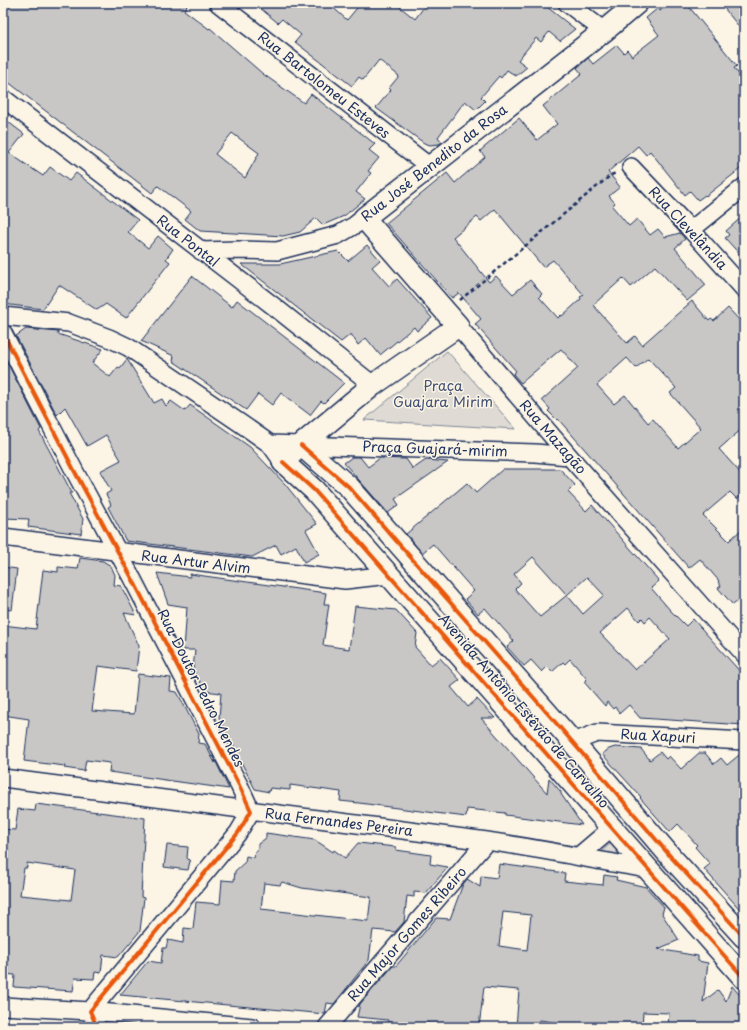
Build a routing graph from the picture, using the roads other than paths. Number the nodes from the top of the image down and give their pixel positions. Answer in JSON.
{"nodes":[{"id":1,"x":218,"y":3,"type":"edge"},
{"id":2,"x":567,"y":3,"type":"edge"},
{"id":3,"x":638,"y":3,"type":"edge"},
{"id":4,"x":604,"y":31,"type":"junction"},
{"id":5,"x":3,"y":98,"type":"edge"},
{"id":6,"x":430,"y":167,"type":"junction"},
{"id":7,"x":631,"y":167,"type":"road end"},
{"id":8,"x":744,"y":187,"type":"edge"},
{"id":9,"x":364,"y":218,"type":"junction"},
{"id":10,"x":691,"y":230,"type":"junction"},
{"id":11,"x":201,"y":251,"type":"junction"},
{"id":12,"x":744,"y":290,"type":"edge"},
{"id":13,"x":3,"y":316,"type":"edge"},
{"id":14,"x":452,"y":319,"type":"junction"},
{"id":15,"x":3,"y":333,"type":"edge"},
{"id":16,"x":373,"y":385,"type":"junction"},
{"id":17,"x":270,"y":444,"type":"junction"},
{"id":18,"x":301,"y":445,"type":"junction"},
{"id":19,"x":569,"y":456,"type":"junction"},
{"id":20,"x":283,"y":462,"type":"junction"},
{"id":21,"x":3,"y":537,"type":"edge"},
{"id":22,"x":119,"y":552,"type":"junction"},
{"id":23,"x":389,"y":575,"type":"junction"},
{"id":24,"x":744,"y":654,"type":"edge"},
{"id":25,"x":744,"y":741,"type":"edge"},
{"id":26,"x":573,"y":742,"type":"junction"},
{"id":27,"x":3,"y":778,"type":"edge"},
{"id":28,"x":251,"y":811,"type":"junction"},
{"id":29,"x":612,"y":828,"type":"junction"},
{"id":30,"x":487,"y":841,"type":"junction"},
{"id":31,"x":579,"y":856,"type":"junction"},
{"id":32,"x":671,"y":857,"type":"junction"},
{"id":33,"x":650,"y":872,"type":"junction"},
{"id":34,"x":700,"y":890,"type":"junction"},
{"id":35,"x":678,"y":904,"type":"junction"},
{"id":36,"x":743,"y":936,"type":"edge"},
{"id":37,"x":744,"y":978,"type":"edge"},
{"id":38,"x":3,"y":1006,"type":"edge"},
{"id":39,"x":90,"y":1012,"type":"junction"},
{"id":40,"x":97,"y":1027,"type":"edge"},
{"id":41,"x":252,"y":1027,"type":"edge"},
{"id":42,"x":327,"y":1027,"type":"edge"}],
"edges":[{"from":1,"to":6,"type":"street","name":"Rua Bartolomeu Esteves"},
{"from":2,"to":4,"type":"street"},
{"from":3,"to":4,"type":"street","name":"Rua José Benedito da Rosa"},
{"from":4,"to":6,"type":"street","name":"Rua José Benedito da Rosa"},
{"from":5,"to":11,"type":"street","name":"Rua Pontal"},
{"from":6,"to":9,"type":"street","name":"Rua José Benedito da Rosa"},
{"from":7,"to":10,"type":"street","name":"Rua Clevelândia"},
{"from":8,"to":10,"type":"street"},
{"from":9,"to":11,"type":"street","name":"Rua José Benedito da Rosa"},
{"from":9,"to":14,"type":"street","name":"Rua Mazagão"},
{"from":10,"to":12,"type":"street","name":"Rua Clevelândia"},
{"from":11,"to":16,"type":"street","name":"Rua Pontal"},
{"from":13,"to":17,"type":"street"},
{"from":14,"to":16,"type":"street"},
{"from":14,"to":19,"type":"street","name":"Rua Mazagão"},
{"from":15,"to":22,"type":"street","name":"Rua Doutor Pedro Mendes"},
{"from":16,"to":18,"type":"street"},
{"from":17,"to":18,"type":"street","name":"Praça Guajará-mirim"},
{"from":17,"to":20,"type":"street"},
{"from":18,"to":19,"type":"street","name":"Praça Guajará-mirim"},
{"from":18,"to":20,"type":"street"},
{"from":18,"to":26,"type":"street","name":"Avenida Antônio Estêvão de Carvalho"},
{"from":19,"to":24,"type":"street","name":"Rua Mazagão"},
{"from":20,"to":23,"type":"street","name":"Avenida Antônio Estêvão de Carvalho"},
{"from":21,"to":22,"type":"street","name":"Rua Artur Alvim"},
{"from":22,"to":23,"type":"street","name":"Rua Artur Alvim"},
{"from":22,"to":28,"type":"street","name":"Rua Doutor Pedro Mendes"},
{"from":23,"to":29,"type":"street","name":"Avenida Antônio Estêvão de Carvalho"},
{"from":25,"to":26,"type":"street","name":"Rua Xapuri"},
{"from":26,"to":32,"type":"street","name":"Avenida Antônio Estêvão de Carvalho"},
{"from":27,"to":28,"type":"street","name":"Rua Fernandes Pereira"},
{"from":28,"to":30,"type":"street","name":"Rua Fernandes Pereira"},
{"from":28,"to":39,"type":"street"},
{"from":29,"to":31,"type":"street"},
{"from":29,"to":33,"type":"street","name":"Avenida Antônio Estêvão de Carvalho"},
{"from":30,"to":31,"type":"street","name":"Rua Fernandes Pereira"},
{"from":30,"to":42,"type":"street","name":"Rua Major Gomes Ribeiro"},
{"from":31,"to":33,"type":"street","name":"Rua Fernandes Pereira"},
{"from":32,"to":33,"type":"street"},
{"from":32,"to":34,"type":"street","name":"Avenida Antônio Estêvão de Carvalho"},
{"from":33,"to":35,"type":"street","name":"Avenida Antônio Estêvão de Carvalho"},
{"from":34,"to":35,"type":"street"},
{"from":34,"to":36,"type":"street","name":"Avenida Antônio Estêvão de Carvalho"},
{"from":35,"to":37,"type":"street","name":"Avenida Antônio Estêvão de Carvalho"},
{"from":38,"to":39,"type":"street"},
{"from":39,"to":40,"type":"street"},
{"from":39,"to":41,"type":"street"}]}
